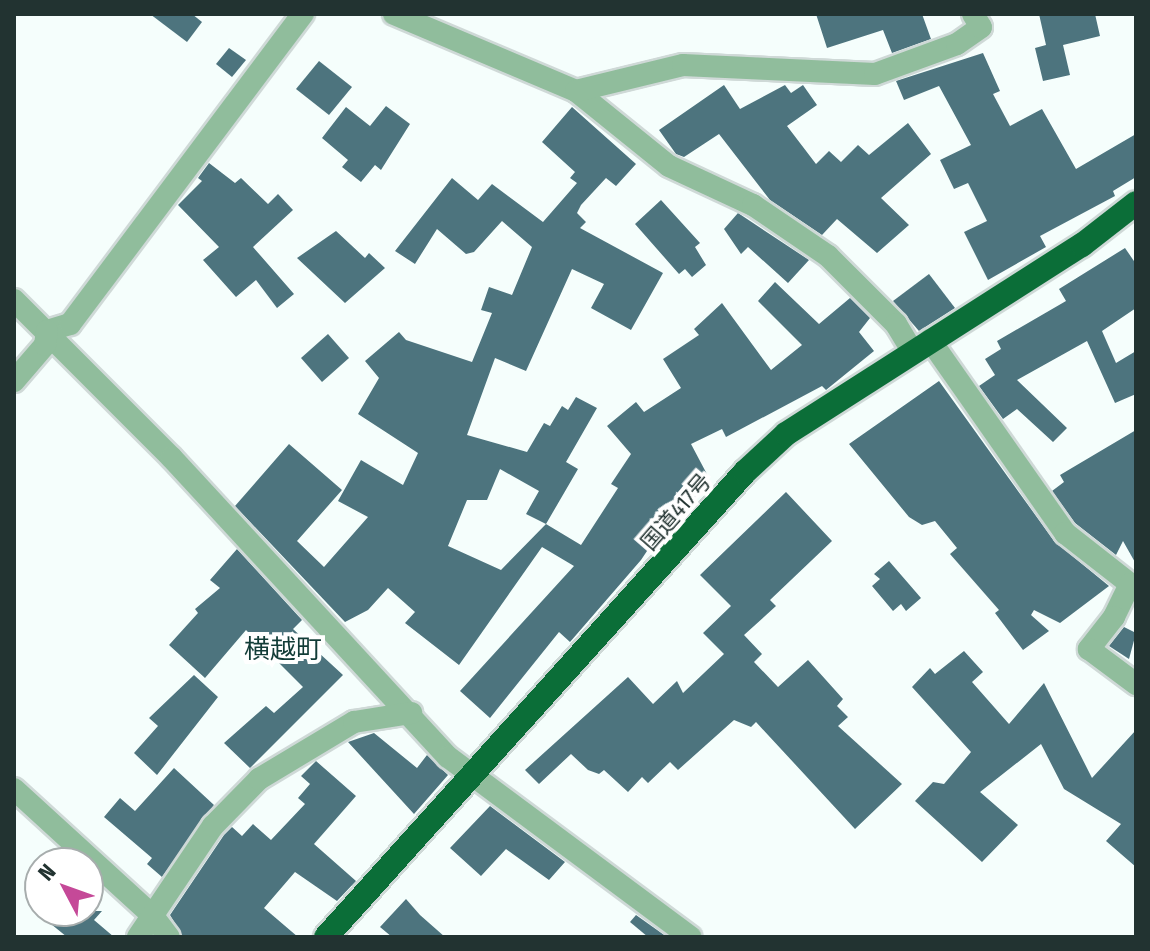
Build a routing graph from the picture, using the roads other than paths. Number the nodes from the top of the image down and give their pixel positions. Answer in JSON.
{"nodes":[{"id":1,"x":303,"y":14,"type":"edge"},
{"id":2,"x":394,"y":14,"type":"edge"},
{"id":3,"x":973,"y":14,"type":"edge"},
{"id":4,"x":576,"y":91,"type":"junction"},
{"id":5,"x":1136,"y":203,"type":"edge"},
{"id":6,"x":14,"y":300,"type":"edge"},
{"id":7,"x":47,"y":331,"type":"junction"},
{"id":8,"x":921,"y":346,"type":"junction"},
{"id":9,"x":14,"y":381,"type":"edge"},
{"id":10,"x":1136,"y":684,"type":"edge"},
{"id":11,"x":411,"y":713,"type":"junction"},
{"id":12,"x":471,"y":777,"type":"junction"},
{"id":13,"x":14,"y":789,"type":"edge"},
{"id":14,"x":153,"y":916,"type":"junction"},
{"id":15,"x":138,"y":937,"type":"edge"},
{"id":16,"x":169,"y":937,"type":"edge"},
{"id":17,"x":326,"y":937,"type":"edge"},
{"id":18,"x":690,"y":937,"type":"edge"}],
"edges":[{"from":1,"to":7,"type":"street"},
{"from":2,"to":4,"type":"street"},
{"from":3,"to":4,"type":"street"},
{"from":4,"to":8,"type":"street"},
{"from":5,"to":8,"type":"highway","name":"国道417号"},
{"from":6,"to":7,"type":"street"},
{"from":7,"to":9,"type":"street"},
{"from":7,"to":11,"type":"street"},
{"from":8,"to":10,"type":"street"},
{"from":8,"to":12,"type":"highway","name":"国道417号"},
{"from":11,"to":12,"type":"street"},
{"from":11,"to":14,"type":"street"},
{"from":12,"to":17,"type":"highway","name":"国道417号"},
{"from":12,"to":18,"type":"street"},
{"from":13,"to":14,"type":"street"},
{"from":14,"to":15,"type":"street"},
{"from":14,"to":16,"type":"street"}]}
